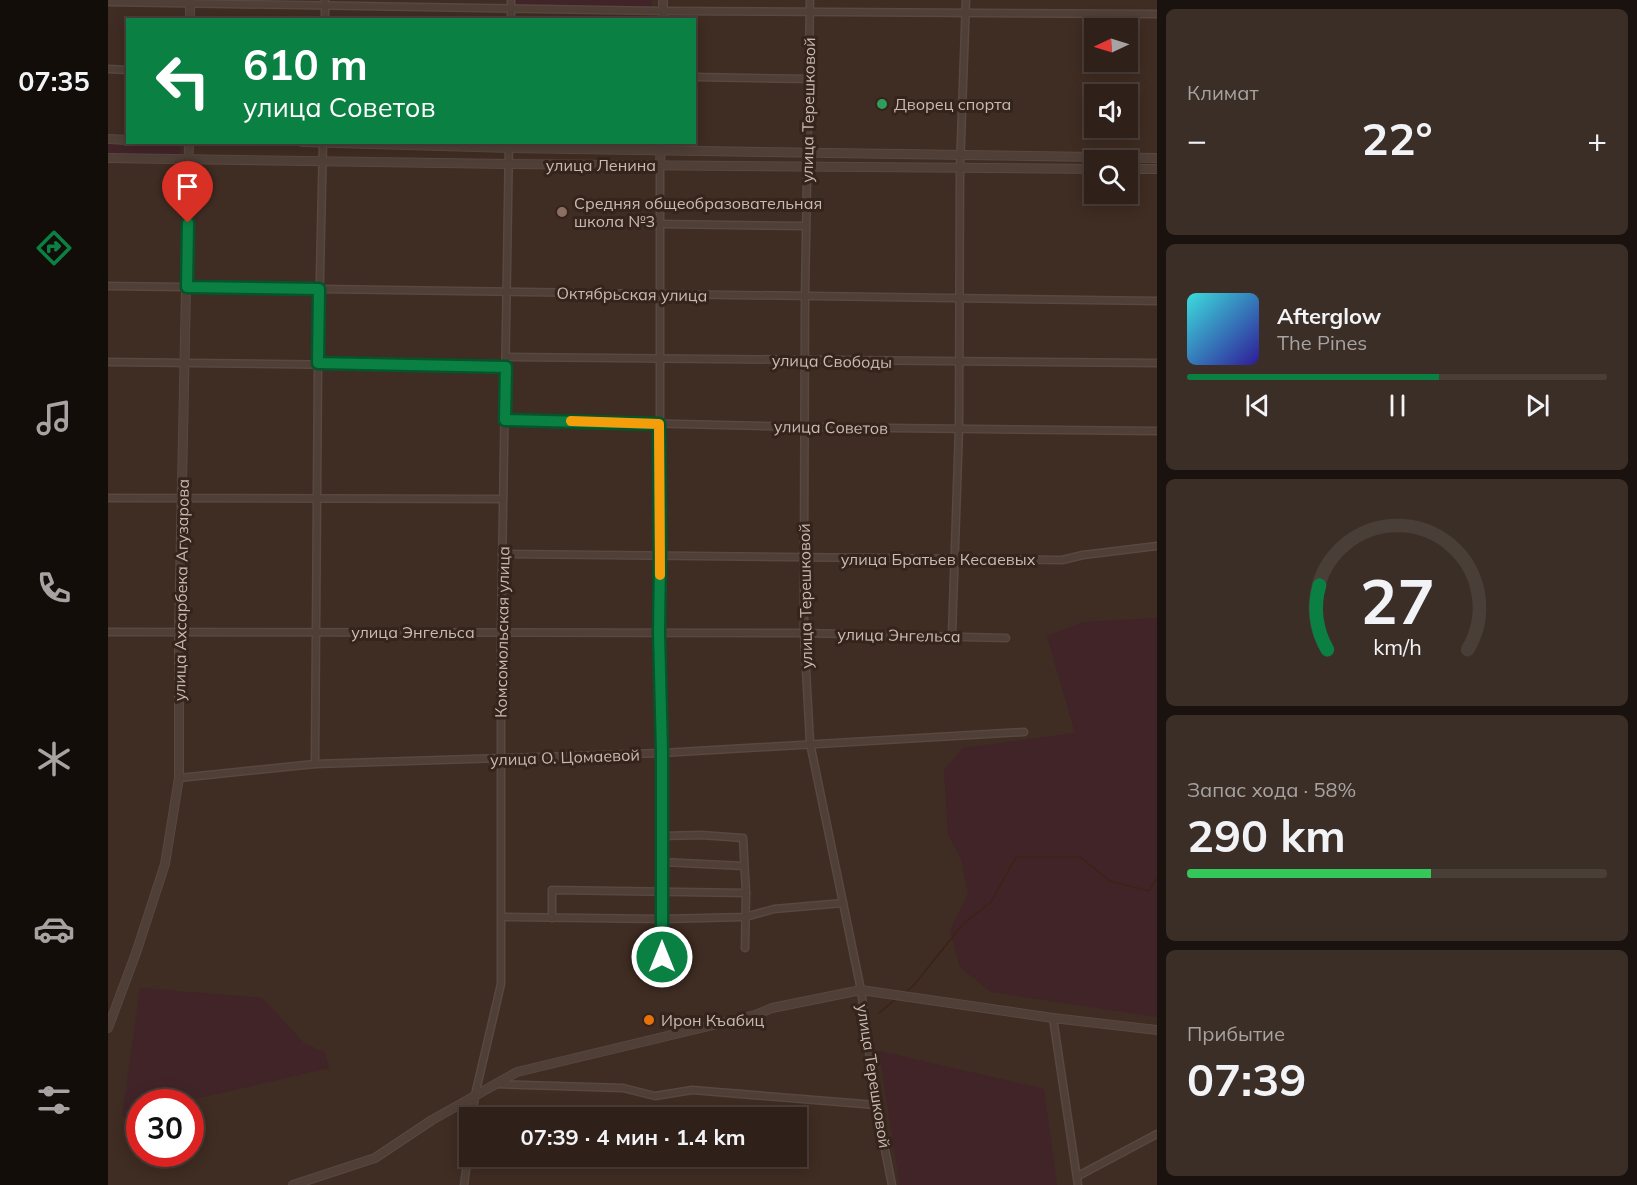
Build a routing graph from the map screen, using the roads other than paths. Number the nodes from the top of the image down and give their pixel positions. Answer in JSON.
{"nodes":[{"id":1,"x":511,"y":0,"type":"edge"},
{"id":2,"x":663,"y":0,"type":"edge"},
{"id":3,"x":810,"y":0,"type":"edge"},
{"id":4,"x":966,"y":0,"type":"edge"},
{"id":5,"x":108,"y":2,"type":"edge"},
{"id":6,"x":190,"y":2,"type":"edge"},
{"id":7,"x":325,"y":2,"type":"edge"},
{"id":8,"x":511,"y":9,"type":"junction"},
{"id":9,"x":810,"y":11,"type":"junction"},
{"id":10,"x":965,"y":13,"type":"junction"},
{"id":11,"x":1157,"y":14,"type":"edge"},
{"id":12,"x":663,"y":16,"type":"edge"},
{"id":13,"x":190,"y":18,"type":"edge"},
{"id":14,"x":325,"y":18,"type":"edge"},
{"id":15,"x":511,"y":18,"type":"edge"},
{"id":16,"x":108,"y":69,"type":"edge"},
{"id":17,"x":126,"y":70,"type":"edge"},
{"id":18,"x":696,"y":77,"type":"edge"},
{"id":19,"x":808,"y":79,"type":"junction"},
{"id":20,"x":108,"y":139,"type":"edge"},
{"id":21,"x":126,"y":140,"type":"edge"},
{"id":22,"x":189,"y":144,"type":"edge"},
{"id":23,"x":323,"y":144,"type":"edge"},
{"id":24,"x":385,"y":144,"type":"edge"},
{"id":25,"x":509,"y":146,"type":"edge"},
{"id":26,"x":661,"y":146,"type":"edge"},
{"id":27,"x":808,"y":153,"type":"junction"},
{"id":28,"x":961,"y":155,"type":"junction"},
{"id":29,"x":108,"y":158,"type":"edge"},
{"id":30,"x":1157,"y":158,"type":"edge"},
{"id":31,"x":189,"y":160,"type":"junction"},
{"id":32,"x":322,"y":161,"type":"junction"},
{"id":33,"x":508,"y":164,"type":"junction"},
{"id":34,"x":660,"y":165,"type":"junction"},
{"id":35,"x":808,"y":166,"type":"junction"},
{"id":36,"x":960,"y":168,"type":"junction"},
{"id":37,"x":1084,"y":169,"type":"edge"},
{"id":38,"x":1138,"y":169,"type":"edge"},
{"id":39,"x":1157,"y":169,"type":"edge"},
{"id":40,"x":660,"y":224,"type":"junction"},
{"id":41,"x":806,"y":226,"type":"junction"},
{"id":42,"x":108,"y":286,"type":"edge"},
{"id":43,"x":187,"y":287,"type":"junction"},
{"id":44,"x":319,"y":289,"type":"junction"},
{"id":45,"x":507,"y":291,"type":"junction"},
{"id":46,"x":660,"y":294,"type":"junction"},
{"id":47,"x":805,"y":297,"type":"junction"},
{"id":48,"x":961,"y":299,"type":"junction"},
{"id":49,"x":1157,"y":301,"type":"edge"},
{"id":50,"x":506,"y":357,"type":"junction"},
{"id":51,"x":660,"y":359,"type":"junction"},
{"id":52,"x":804,"y":360,"type":"junction"},
{"id":53,"x":960,"y":362,"type":"junction"},
{"id":54,"x":108,"y":363,"type":"edge"},
{"id":55,"x":186,"y":363,"type":"junction"},
{"id":56,"x":318,"y":363,"type":"junction"},
{"id":57,"x":1157,"y":363,"type":"edge"},
{"id":58,"x":506,"y":367,"type":"junction"},
{"id":59,"x":505,"y":420,"type":"junction"},
{"id":60,"x":659,"y":424,"type":"junction"},
{"id":61,"x":804,"y":427,"type":"junction"},
{"id":62,"x":959,"y":428,"type":"junction"},
{"id":63,"x":1157,"y":431,"type":"edge"},
{"id":64,"x":108,"y":498,"type":"edge"},
{"id":65,"x":182,"y":498,"type":"junction"},
{"id":66,"x":317,"y":498,"type":"junction"},
{"id":67,"x":503,"y":499,"type":"junction"},
{"id":68,"x":1157,"y":546,"type":"edge"},
{"id":69,"x":502,"y":554,"type":"junction"},
{"id":70,"x":660,"y":555,"type":"junction"},
{"id":71,"x":804,"y":558,"type":"junction"},
{"id":72,"x":955,"y":559,"type":"junction"},
{"id":73,"x":108,"y":632,"type":"edge"},
{"id":74,"x":179,"y":632,"type":"junction"},
{"id":75,"x":316,"y":632,"type":"junction"},
{"id":76,"x":501,"y":633,"type":"junction"},
{"id":77,"x":659,"y":633,"type":"junction"},
{"id":78,"x":804,"y":633,"type":"junction"},
{"id":79,"x":952,"y":635,"type":"junction"},
{"id":80,"x":1006,"y":638,"type":"dead end"},
{"id":81,"x":1024,"y":732,"type":"dead end"},
{"id":82,"x":810,"y":743,"type":"junction"},
{"id":83,"x":662,"y":753,"type":"junction"},
{"id":84,"x":501,"y":759,"type":"junction"},
{"id":85,"x":315,"y":764,"type":"junction"},
{"id":86,"x":178,"y":778,"type":"junction"},
{"id":87,"x":662,"y":836,"type":"junction"},
{"id":88,"x":662,"y":862,"type":"junction"},
{"id":89,"x":744,"y":866,"type":"junction"},
{"id":90,"x":662,"y":892,"type":"junction"},
{"id":91,"x":746,"y":893,"type":"junction"},
{"id":92,"x":843,"y":903,"type":"junction"},
{"id":93,"x":502,"y":917,"type":"junction"},
{"id":94,"x":745,"y":917,"type":"junction"},
{"id":95,"x":552,"y":918,"type":"junction"},
{"id":96,"x":662,"y":919,"type":"junction"},
{"id":97,"x":745,"y":948,"type":"dead end"},
{"id":98,"x":662,"y":957,"type":"dead end"},
{"id":99,"x":861,"y":990,"type":"junction"},
{"id":100,"x":1053,"y":1018,"type":"junction"},
{"id":101,"x":108,"y":1028,"type":"edge"},
{"id":102,"x":1157,"y":1030,"type":"edge"},
{"id":103,"x":495,"y":1084,"type":"junction"},
{"id":104,"x":475,"y":1095,"type":"junction"},
{"id":105,"x":876,"y":1105,"type":"junction"},
{"id":106,"x":473,"y":1107,"type":"edge"},
{"id":107,"x":1157,"y":1134,"type":"edge"},
{"id":108,"x":466,"y":1167,"type":"edge"},
{"id":109,"x":1078,"y":1176,"type":"junction"},
{"id":110,"x":293,"y":1185,"type":"edge"},
{"id":111,"x":464,"y":1185,"type":"edge"},
{"id":112,"x":892,"y":1185,"type":"edge"},
{"id":113,"x":1078,"y":1185,"type":"edge"}],
"edges":[{"from":1,"to":8,"type":"street"},
{"from":2,"to":12,"type":"street"},
{"from":3,"to":9,"type":"street","name":"улица Терешковой"},
{"from":4,"to":10,"type":"street"},
{"from":5,"to":6,"type":"street"},
{"from":6,"to":7,"type":"street"},
{"from":6,"to":13,"type":"street"},
{"from":7,"to":8,"type":"street"},
{"from":7,"to":14,"type":"street"},
{"from":8,"to":12,"type":"street"},
{"from":8,"to":15,"type":"street"},
{"from":9,"to":10,"type":"street"},
{"from":9,"to":12,"type":"street"},
{"from":9,"to":19,"type":"street","name":"улица Терешковой"},
{"from":10,"to":11,"type":"street"},
{"from":10,"to":28,"type":"street"},
{"from":16,"to":17,"type":"street"},
{"from":18,"to":19,"type":"street"},
{"from":19,"to":27,"type":"street","name":"улица Терешковой"},
{"from":20,"to":21,"type":"street"},
{"from":22,"to":31,"type":"street","name":"улица Ахсарбека Агузарова"},
{"from":23,"to":32,"type":"street"},
{"from":24,"to":25,"type":"street","name":"улица Ленина"},
{"from":25,"to":26,"type":"street","name":"улица Ленина"},
{"from":25,"to":33,"type":"street","name":"Комсомольская улица"},
{"from":26,"to":27,"type":"street","name":"улица Ленина"},
{"from":26,"to":34,"type":"street"},
{"from":27,"to":28,"type":"street","name":"улица Ленина"},
{"from":27,"to":35,"type":"street","name":"улица Терешковой"},
{"from":28,"to":30,"type":"street","name":"улица Ленина"},
{"from":28,"to":36,"type":"street"},
{"from":29,"to":31,"type":"street","name":"улица Ленина"},
{"from":31,"to":32,"type":"street","name":"улица Ленина"},
{"from":31,"to":43,"type":"street","name":"улица Ахсарбека Агузарова"},
{"from":32,"to":33,"type":"street","name":"улица Ленина"},
{"from":32,"to":44,"type":"street"},
{"from":33,"to":34,"type":"street","name":"улица Ленина"},
{"from":33,"to":45,"type":"street","name":"Комсомольская улица"},
{"from":34,"to":35,"type":"street","name":"улица Ленина"},
{"from":34,"to":40,"type":"street"},
{"from":35,"to":36,"type":"street","name":"улица Ленина"},
{"from":35,"to":41,"type":"street","name":"улица Терешковой"},
{"from":36,"to":37,"type":"street","name":"улица Ленина"},
{"from":36,"to":48,"type":"street"},
{"from":38,"to":39,"type":"street"},
{"from":40,"to":41,"type":"street"},
{"from":40,"to":46,"type":"street"},
{"from":41,"to":47,"type":"street","name":"улица Терешковой"},
{"from":42,"to":43,"type":"street","name":"Октябрьская улица"},
{"from":43,"to":44,"type":"street","name":"Октябрьская улица"},
{"from":43,"to":55,"type":"street","name":"улица Ахсарбека Агузарова"},
{"from":44,"to":45,"type":"street","name":"Октябрьская улица"},
{"from":44,"to":56,"type":"street"},
{"from":45,"to":46,"type":"street","name":"Октябрьская улица"},
{"from":45,"to":50,"type":"street","name":"Комсомольская улица"},
{"from":46,"to":47,"type":"street","name":"Октябрьская улица"},
{"from":46,"to":51,"type":"street"},
{"from":47,"to":48,"type":"street","name":"Октябрьская улица"},
{"from":47,"to":52,"type":"street","name":"улица Терешковой"},
{"from":48,"to":49,"type":"street","name":"Октябрьская улица"},
{"from":48,"to":53,"type":"street"},
{"from":50,"to":51,"type":"street","name":"улица Свободы"},
{"from":50,"to":58,"type":"street","name":"Комсомольская улица"},
{"from":51,"to":52,"type":"street","name":"улица Свободы"},
{"from":51,"to":60,"type":"street"},
{"from":52,"to":53,"type":"street","name":"улица Свободы"},
{"from":52,"to":61,"type":"street","name":"улица Терешковой"},
{"from":53,"to":57,"type":"street","name":"улица Свободы"},
{"from":53,"to":62,"type":"street"},
{"from":54,"to":55,"type":"street"},
{"from":55,"to":56,"type":"street"},
{"from":55,"to":65,"type":"street","name":"улица Ахсарбека Агузарова"},
{"from":56,"to":58,"type":"street"},
{"from":56,"to":66,"type":"street"},
{"from":58,"to":59,"type":"street","name":"Комсомольская улица"},
{"from":59,"to":60,"type":"street","name":"улица Советов"},
{"from":59,"to":67,"type":"street","name":"Комсомольская улица"},
{"from":60,"to":61,"type":"street","name":"улица Советов"},
{"from":60,"to":70,"type":"street"},
{"from":61,"to":62,"type":"street","name":"улица Советов"},
{"from":61,"to":71,"type":"street","name":"улица Терешковой"},
{"from":62,"to":63,"type":"street","name":"улица Советов"},
{"from":62,"to":72,"type":"street"},
{"from":64,"to":65,"type":"street"},
{"from":65,"to":66,"type":"street"},
{"from":65,"to":74,"type":"street","name":"улица Ахсарбека Агузарова"},
{"from":66,"to":67,"type":"street"},
{"from":66,"to":75,"type":"street"},
{"from":67,"to":69,"type":"street","name":"Комсомольская улица"},
{"from":68,"to":72,"type":"street","name":"улица Братьев Кесаевых"},
{"from":69,"to":70,"type":"street","name":"улица Братьев Кесаевых"},
{"from":69,"to":76,"type":"street","name":"Комсомольская улица"},
{"from":70,"to":71,"type":"street","name":"улица Братьев Кесаевых"},
{"from":70,"to":77,"type":"street"},
{"from":71,"to":72,"type":"street","name":"улица Братьев Кесаевых"},
{"from":71,"to":78,"type":"street","name":"улица Терешковой"},
{"from":72,"to":79,"type":"street"},
{"from":73,"to":74,"type":"street","name":"улица Энгельса"},
{"from":74,"to":75,"type":"street","name":"улица Энгельса"},
{"from":74,"to":86,"type":"street","name":"улица Ахсарбека Агузарова"},
{"from":75,"to":76,"type":"street","name":"улица Энгельса"},
{"from":75,"to":85,"type":"street"},
{"from":76,"to":77,"type":"street","name":"улица Энгельса"},
{"from":76,"to":84,"type":"street","name":"Комсомольская улица"},
{"from":77,"to":78,"type":"street","name":"улица Энгельса"},
{"from":77,"to":83,"type":"street"},
{"from":78,"to":79,"type":"street","name":"улица Энгельса"},
{"from":78,"to":82,"type":"street","name":"улица Терешковой"},
{"from":79,"to":80,"type":"street","name":"улица Энгельса"},
{"from":81,"to":82,"type":"street","name":"улица О. Цомаевой"},
{"from":82,"to":83,"type":"street","name":"улица О. Цомаевой"},
{"from":82,"to":92,"type":"street","name":"улица Терешковой"},
{"from":83,"to":84,"type":"street","name":"улица О. Цомаевой"},
{"from":83,"to":87,"type":"street"},
{"from":84,"to":85,"type":"street","name":"улица О. Цомаевой"},
{"from":84,"to":93,"type":"street","name":"Комсомольская улица"},
{"from":85,"to":86,"type":"street","name":"улица О. Цомаевой"},
{"from":86,"to":101,"type":"street","name":"улица Ахсарбека Агузарова"},
{"from":87,"to":88,"type":"street"},
{"from":87,"to":89,"type":"street"},
{"from":88,"to":89,"type":"street"},
{"from":88,"to":90,"type":"street"},
{"from":89,"to":91,"type":"street"},
{"from":90,"to":91,"type":"street"},
{"from":90,"to":95,"type":"street"},
{"from":90,"to":96,"type":"street"},
{"from":91,"to":94,"type":"street"},
{"from":92,"to":94,"type":"street"},
{"from":92,"to":99,"type":"street","name":"улица Терешковой"},
{"from":93,"to":95,"type":"street"},
{"from":93,"to":104,"type":"street","name":"Комсомольская улица"},
{"from":94,"to":96,"type":"street"},
{"from":94,"to":97,"type":"street"},
{"from":95,"to":96,"type":"street"},
{"from":96,"to":98,"type":"street"},
{"from":99,"to":100,"type":"street"},
{"from":99,"to":103,"type":"street"},
{"from":99,"to":105,"type":"street","name":"улица Терешковой"},
{"from":100,"to":102,"type":"street"},
{"from":100,"to":109,"type":"street"},
{"from":103,"to":104,"type":"street"},
{"from":103,"to":105,"type":"street"},
{"from":104,"to":106,"type":"street","name":"Комсомольская улица"},
{"from":104,"to":110,"type":"street"},
{"from":105,"to":112,"type":"street","name":"улица Терешковой"},
{"from":107,"to":109,"type":"street"},
{"from":108,"to":111,"type":"street"},
{"from":109,"to":113,"type":"street"}]}
